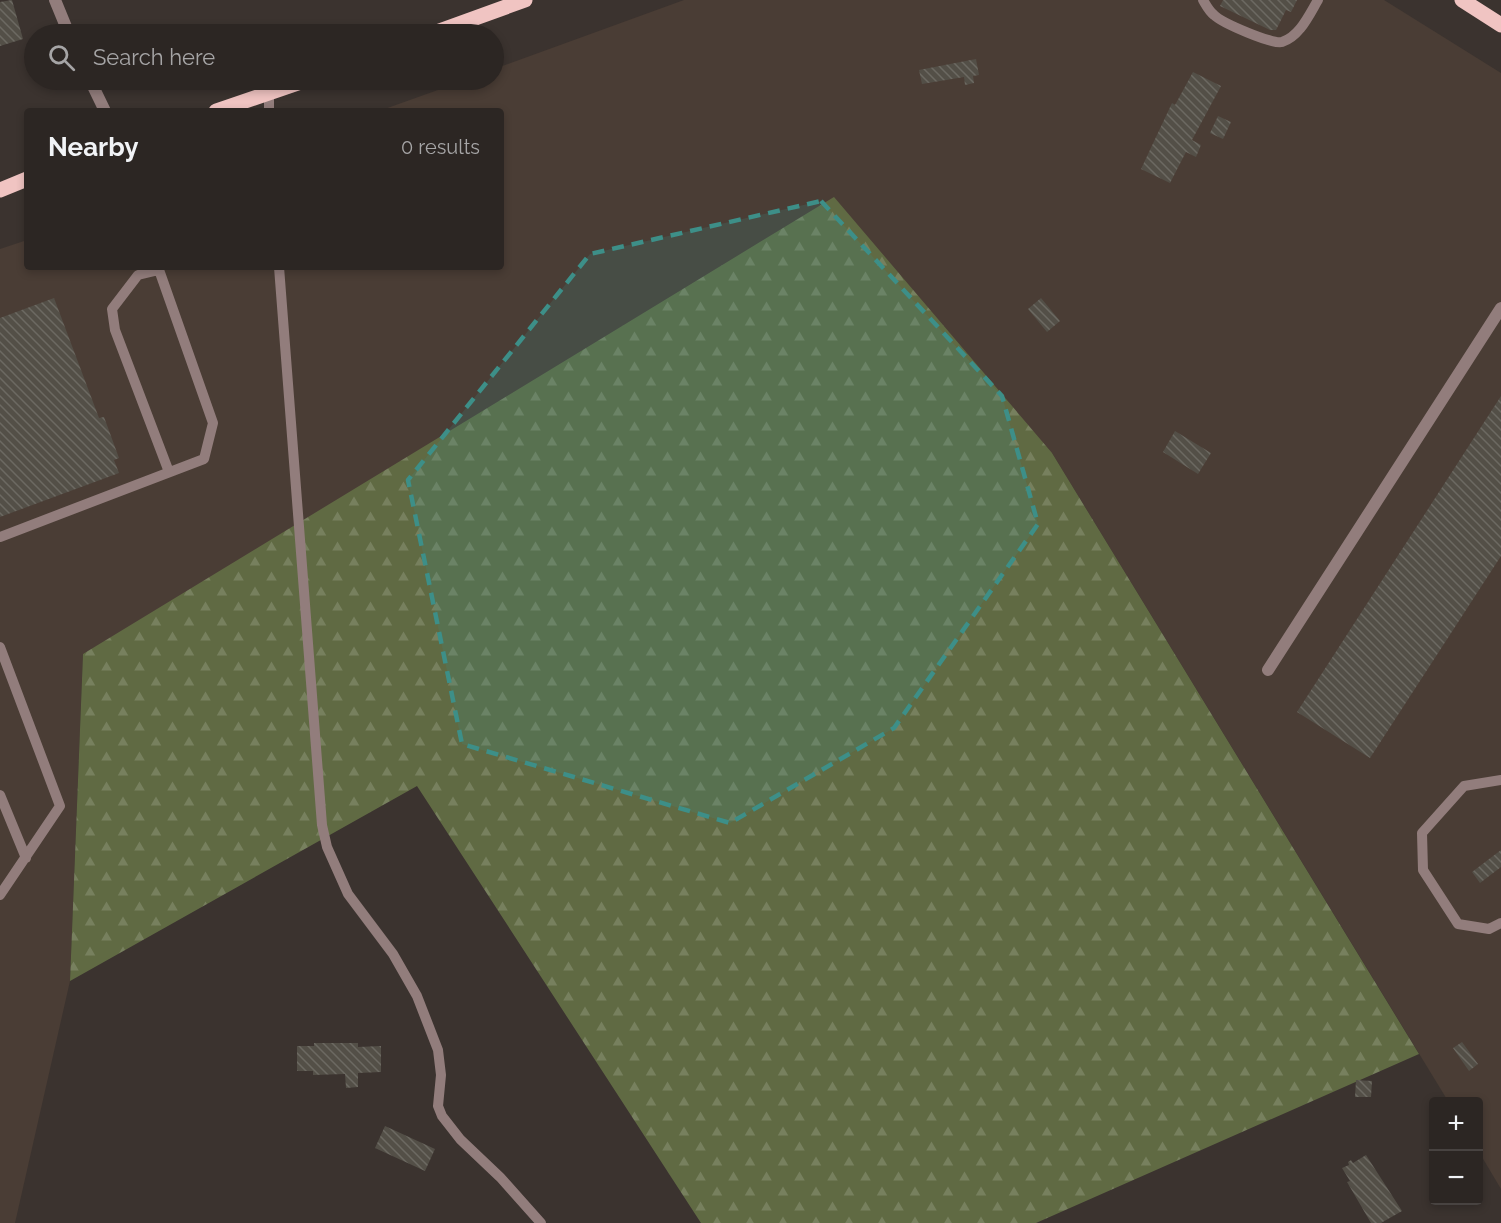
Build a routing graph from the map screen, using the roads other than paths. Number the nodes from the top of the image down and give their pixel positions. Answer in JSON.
{"nodes":[{"id":1,"x":55,"y":0,"type":"edge"},
{"id":2,"x":525,"y":0,"type":"edge"},
{"id":3,"x":1203,"y":0,"type":"edge"},
{"id":4,"x":1318,"y":0,"type":"edge"},
{"id":5,"x":1462,"y":0,"type":"edge"},
{"id":6,"x":65,"y":24,"type":"edge"},
{"id":7,"x":459,"y":24,"type":"edge"},
{"id":8,"x":1501,"y":25,"type":"edge"},
{"id":9,"x":95,"y":90,"type":"edge"},
{"id":10,"x":278,"y":90,"type":"edge"},
{"id":11,"x":269,"y":93,"type":"junction"},
{"id":12,"x":104,"y":108,"type":"edge"},
{"id":13,"x":225,"y":108,"type":"edge"},
{"id":14,"x":269,"y":108,"type":"edge"},
{"id":15,"x":24,"y":180,"type":"edge"},
{"id":16,"x":0,"y":190,"type":"edge"},
{"id":17,"x":156,"y":270,"type":"edge"},
{"id":18,"x":159,"y":270,"type":"edge"},
{"id":19,"x":279,"y":270,"type":"edge"},
{"id":20,"x":1501,"y":308,"type":"edge"},
{"id":21,"x":169,"y":472,"type":"junction"},
{"id":22,"x":0,"y":537,"type":"edge"},
{"id":23,"x":0,"y":647,"type":"edge"},
{"id":24,"x":1268,"y":669,"type":"dead end"},
{"id":25,"x":1501,"y":780,"type":"edge"},
{"id":26,"x":0,"y":795,"type":"edge"},
{"id":27,"x":26,"y":858,"type":"junction"},
{"id":28,"x":0,"y":896,"type":"edge"},
{"id":29,"x":1501,"y":923,"type":"edge"},
{"id":30,"x":541,"y":1223,"type":"edge"}],
"edges":[{"from":1,"to":6,"type":"street"},
{"from":2,"to":7,"type":"main road"},
{"from":3,"to":4,"type":"lane"},
{"from":5,"to":8,"type":"main road"},
{"from":9,"to":12,"type":"street"},
{"from":10,"to":11,"type":"main road"},
{"from":11,"to":13,"type":"main road"},
{"from":11,"to":14,"type":"lane"},
{"from":15,"to":16,"type":"main road"},
{"from":17,"to":21,"type":"lane"},
{"from":18,"to":21,"type":"lane"},
{"from":19,"to":30,"type":"lane"},
{"from":20,"to":24,"type":"street"},
{"from":21,"to":22,"type":"lane"},
{"from":23,"to":27,"type":"lane"},
{"from":25,"to":29,"type":"lane"},
{"from":26,"to":27,"type":"lane"},
{"from":27,"to":28,"type":"lane"}]}
